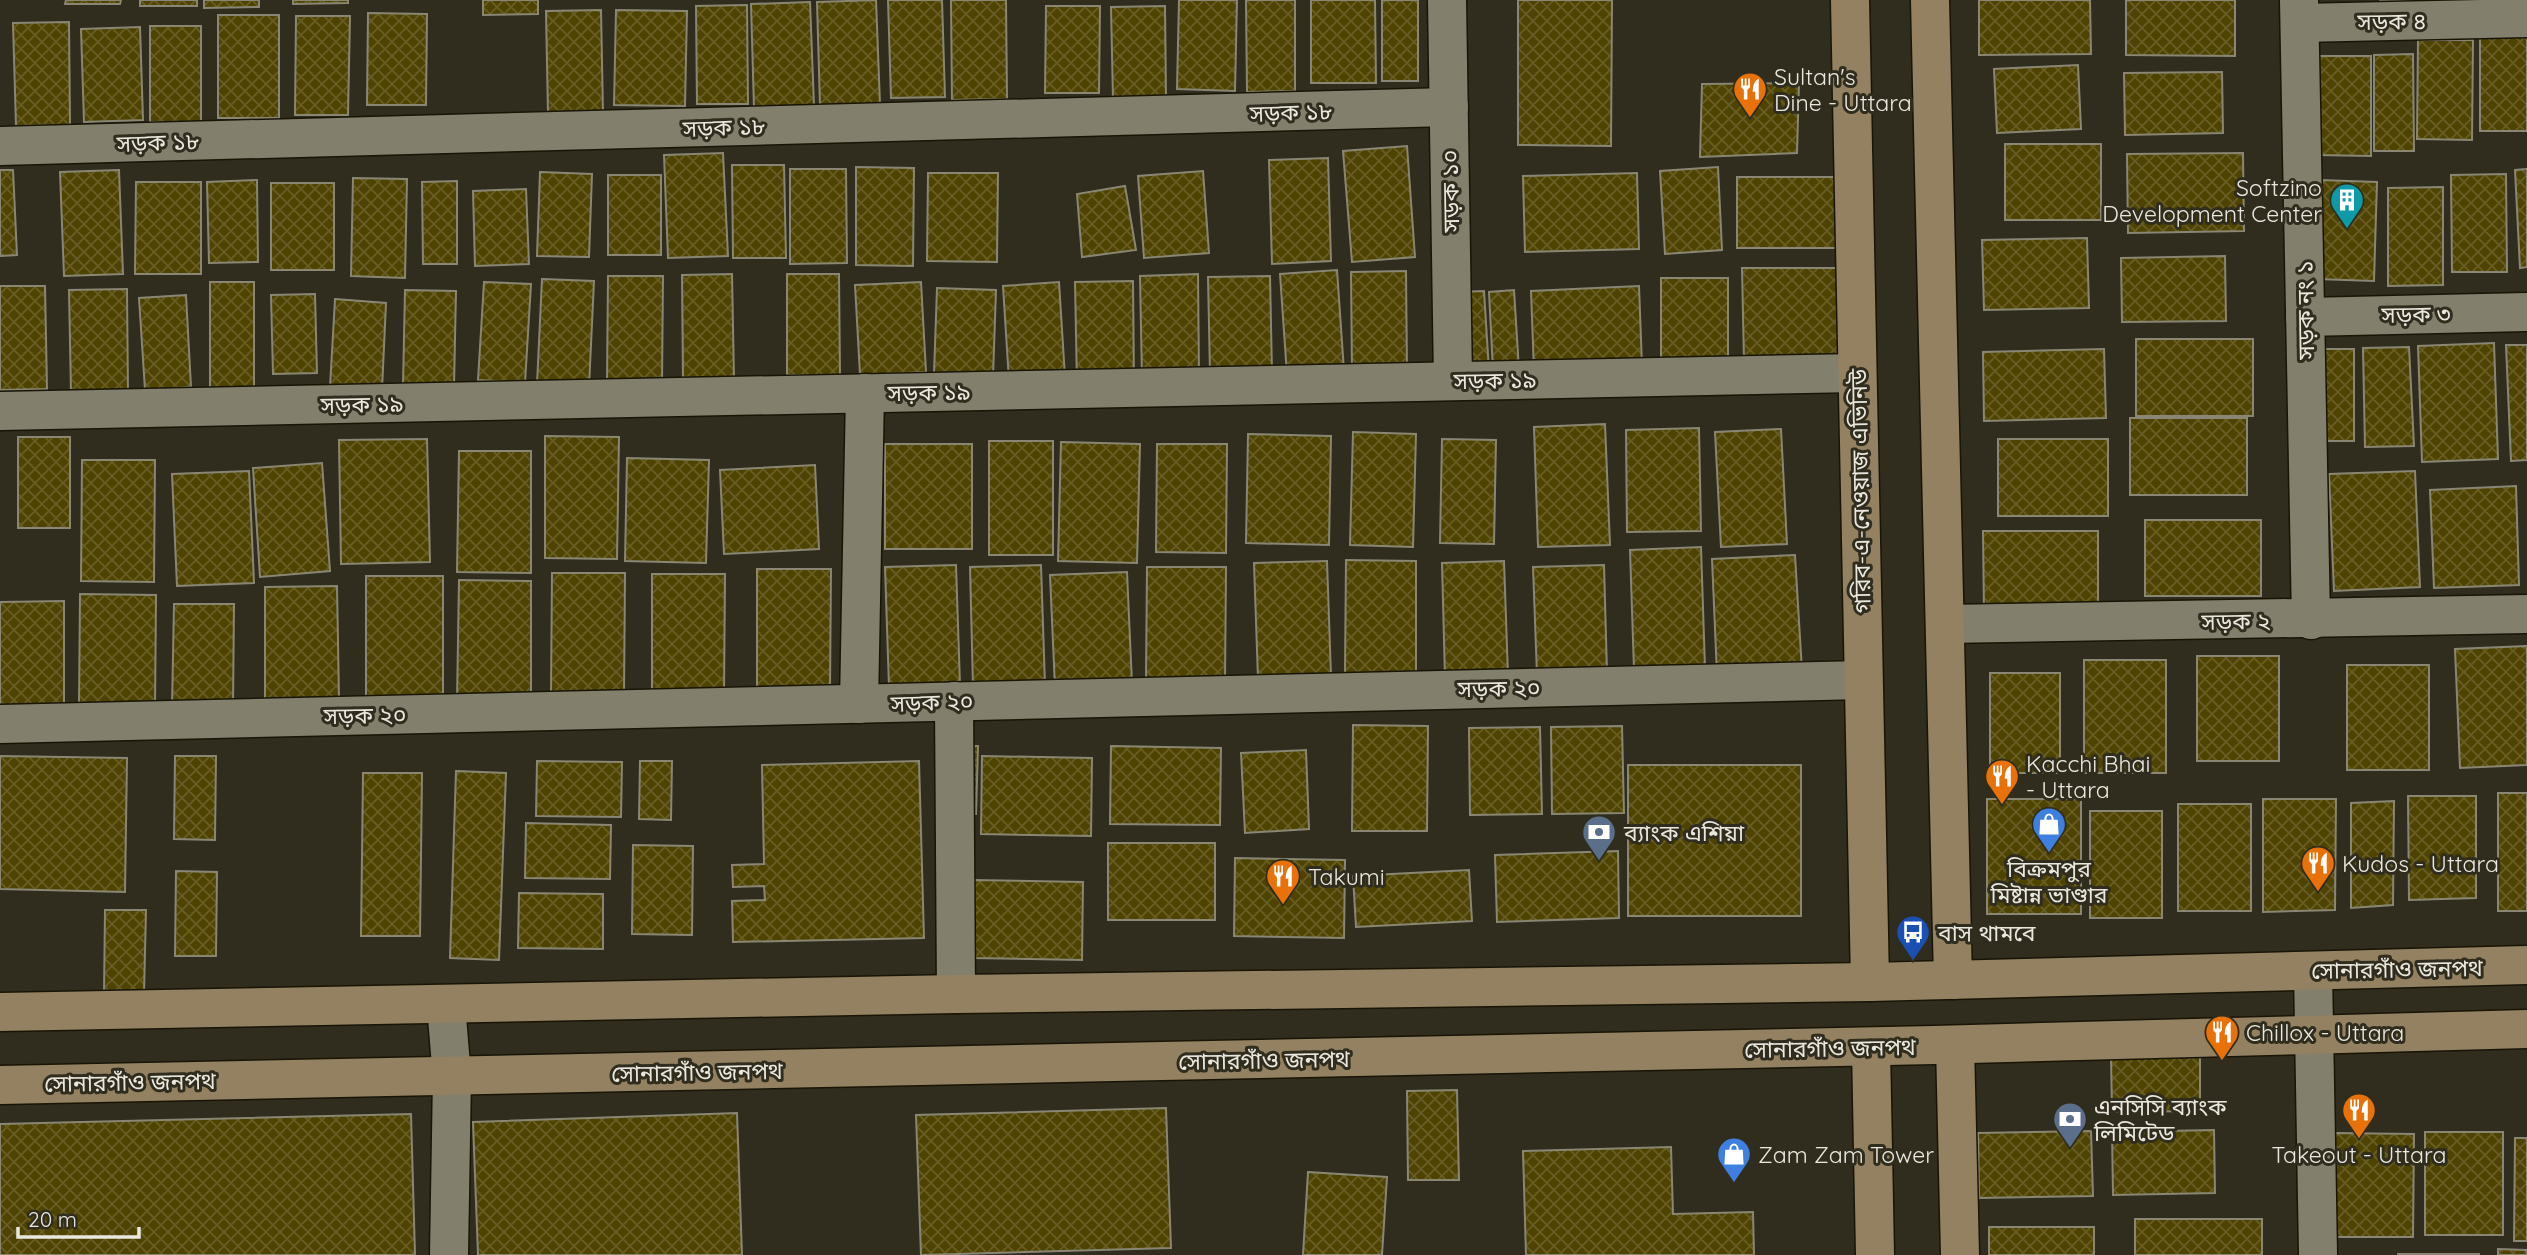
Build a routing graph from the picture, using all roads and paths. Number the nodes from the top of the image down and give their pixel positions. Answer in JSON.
{"nodes":[{"id":1,"x":1447,"y":0,"type":"edge"},
{"id":2,"x":1850,"y":0,"type":"edge"},
{"id":3,"x":1930,"y":0,"type":"edge"},
{"id":4,"x":2300,"y":11,"type":"edge"},
{"id":5,"x":2527,"y":18,"type":"edge"},
{"id":6,"x":1449,"y":107,"type":"junction"},
{"id":7,"x":0,"y":146,"type":"edge"},
{"id":8,"x":2527,"y":312,"type":"edge"},
{"id":9,"x":2305,"y":317,"type":"junction"},
{"id":10,"x":1857,"y":373,"type":"junction"},
{"id":11,"x":1453,"y":381,"type":"junction"},
{"id":12,"x":865,"y":393,"type":"junction"},
{"id":13,"x":0,"y":411,"type":"edge"},
{"id":14,"x":2527,"y":614,"type":"edge"},
{"id":15,"x":2311,"y":620,"type":"junction"},
{"id":16,"x":1945,"y":624,"type":"junction"},
{"id":17,"x":1863,"y":680,"type":"junction"},
{"id":18,"x":954,"y":701,"type":"junction"},
{"id":19,"x":859,"y":704,"type":"junction"},
{"id":20,"x":0,"y":724,"type":"edge"},
{"id":21,"x":2527,"y":965,"type":"edge"},
{"id":22,"x":2313,"y":971,"type":"junction"},
{"id":23,"x":1953,"y":980,"type":"junction"},
{"id":24,"x":1870,"y":982,"type":"junction"},
{"id":25,"x":956,"y":994,"type":"junction"},
{"id":26,"x":446,"y":1006,"type":"junction"},
{"id":27,"x":0,"y":1012,"type":"edge"},
{"id":28,"x":2527,"y":1029,"type":"edge"},
{"id":29,"x":2314,"y":1035,"type":"junction"},
{"id":30,"x":1955,"y":1045,"type":"junction"},
{"id":31,"x":1871,"y":1047,"type":"junction"},
{"id":32,"x":452,"y":1077,"type":"junction"},
{"id":33,"x":0,"y":1085,"type":"edge"},
{"id":34,"x":449,"y":1255,"type":"edge"},
{"id":35,"x":1875,"y":1255,"type":"edge"},
{"id":36,"x":1960,"y":1255,"type":"edge"},
{"id":37,"x":2318,"y":1255,"type":"edge"}],
"edges":[{"from":1,"to":6,"type":"street","name":"সড়ক ১০"},
{"from":2,"to":10,"type":"main road","name":"গরিব-এ-নেওয়াজ এভিনিউ"},
{"from":3,"to":16,"type":"main road"},
{"from":4,"to":5,"type":"street","name":"সড়ক ৪"},
{"from":4,"to":9,"type":"street","name":"সড়ক নং ১"},
{"from":6,"to":7,"type":"street","name":"সড়ক ১৮"},
{"from":6,"to":11,"type":"street","name":"সড়ক ১০"},
{"from":8,"to":9,"type":"street","name":"সড়ক ৩"},
{"from":9,"to":15,"type":"street","name":"সড়ক নং ১"},
{"from":10,"to":11,"type":"street","name":"সড়ক ১৯"},
{"from":10,"to":17,"type":"main road","name":"গরিব-এ-নেওয়াজ এভিনিউ"},
{"from":11,"to":12,"type":"street","name":"সড়ক ১৯"},
{"from":12,"to":13,"type":"street","name":"সড়ক ১৯"},
{"from":12,"to":19,"type":"street"},
{"from":14,"to":15,"type":"street","name":"সড়ক ২"},
{"from":15,"to":16,"type":"street","name":"সড়ক ২"},
{"from":16,"to":23,"type":"main road"},
{"from":17,"to":18,"type":"street","name":"সড়ক ২০"},
{"from":17,"to":24,"type":"main road","name":"গরিব-এ-নেওয়াজ এভিনিউ"},
{"from":18,"to":19,"type":"street","name":"সড়ক ২০"},
{"from":18,"to":25,"type":"street"},
{"from":19,"to":20,"type":"street","name":"সড়ক ২০"},
{"from":21,"to":22,"type":"main road","name":"সোনারগাঁও জনপথ"},
{"from":22,"to":23,"type":"main road","name":"সোনারগাঁও জনপথ"},
{"from":22,"to":29,"type":"street"},
{"from":23,"to":24,"type":"main road","name":"সোনারগাঁও জনপথ"},
{"from":24,"to":25,"type":"main road","name":"সোনারগাঁও জনপথ"},
{"from":25,"to":26,"type":"main road","name":"সোনারগাঁও জনপথ"},
{"from":26,"to":27,"type":"main road","name":"সোনারগাঁও জনপথ"},
{"from":26,"to":32,"type":"street"},
{"from":28,"to":29,"type":"main road","name":"সোনারগাঁও জনপথ"},
{"from":29,"to":30,"type":"main road","name":"সোনারগাঁও জনপথ"},
{"from":29,"to":37,"type":"street"},
{"from":30,"to":31,"type":"main road","name":"সোনারগাঁও জনপথ"},
{"from":30,"to":36,"type":"main road"},
{"from":31,"to":32,"type":"main road","name":"সোনারগাঁও জনপথ"},
{"from":31,"to":35,"type":"main road"},
{"from":32,"to":33,"type":"main road","name":"সোনারগাঁও জনপথ"},
{"from":32,"to":34,"type":"street"}]}
